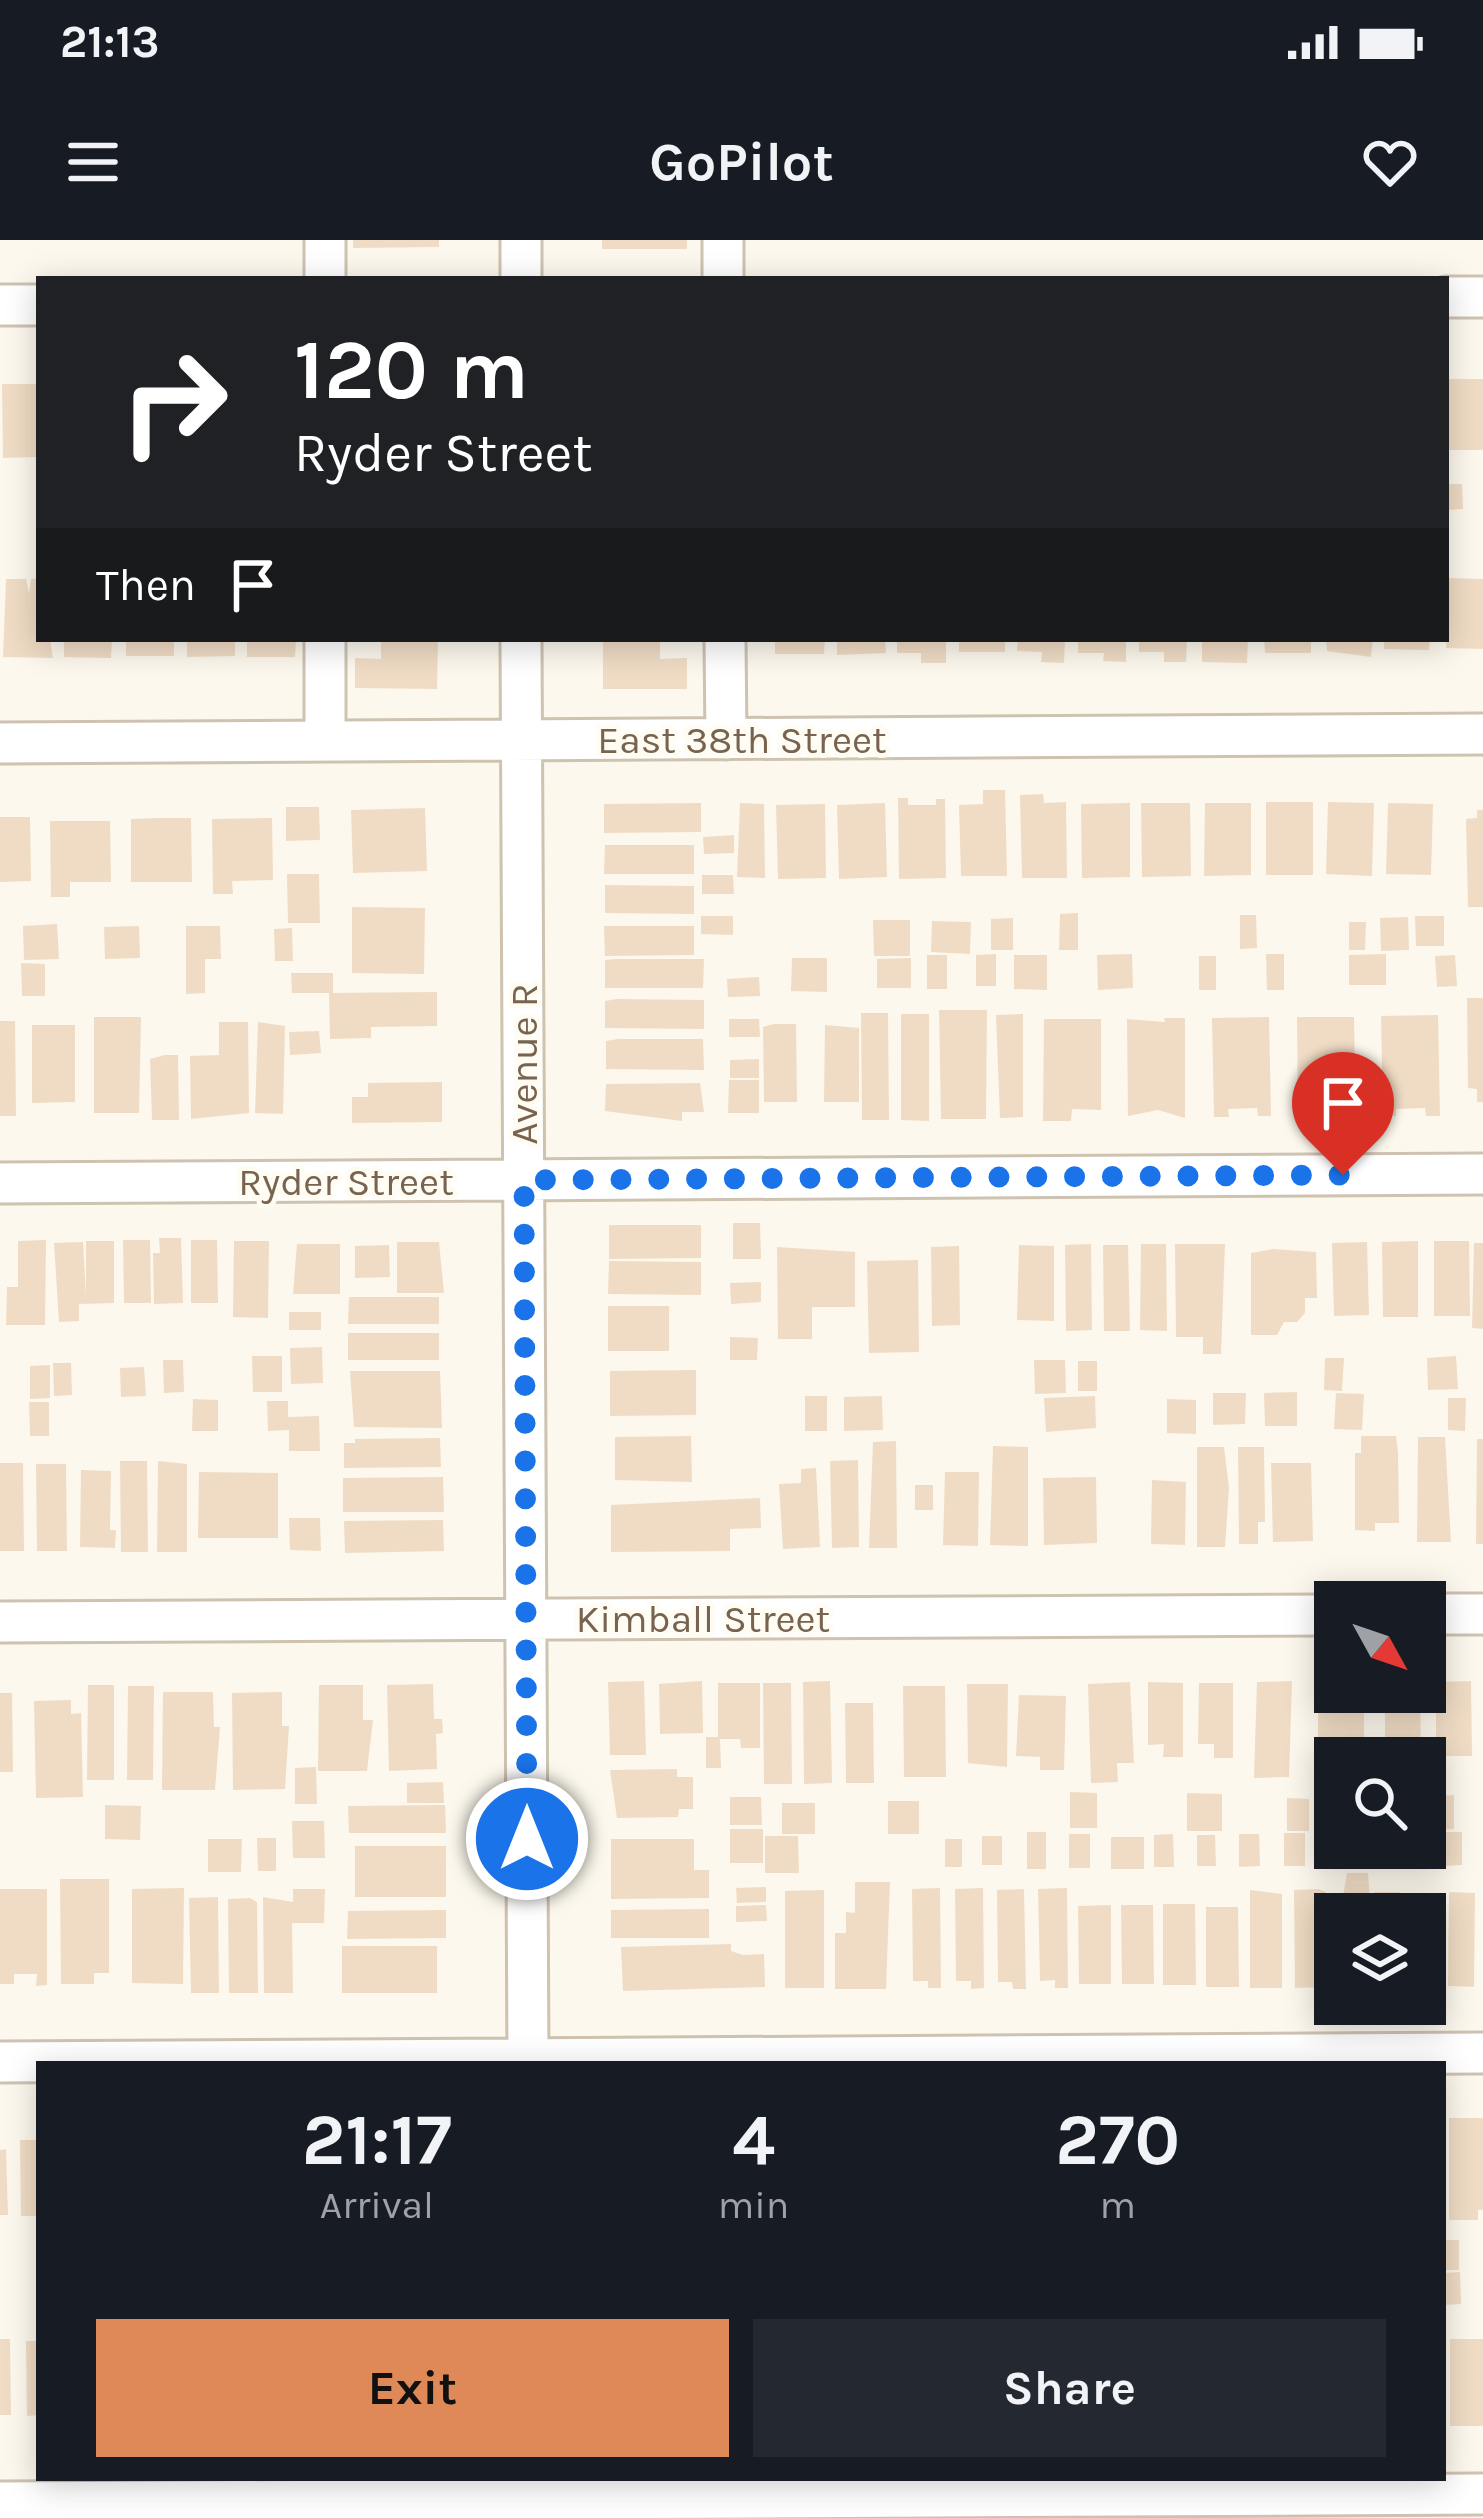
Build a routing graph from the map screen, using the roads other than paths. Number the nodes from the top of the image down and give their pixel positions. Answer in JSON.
{"nodes":[{"id":1,"x":325,"y":240,"type":"edge"},
{"id":2,"x":521,"y":240,"type":"edge"},
{"id":3,"x":723,"y":240,"type":"edge"},
{"id":4,"x":325,"y":276,"type":"edge"},
{"id":5,"x":521,"y":276,"type":"edge"},
{"id":6,"x":723,"y":276,"type":"edge"},
{"id":7,"x":1449,"y":297,"type":"edge"},
{"id":8,"x":1483,"y":297,"type":"edge"},
{"id":9,"x":0,"y":305,"type":"edge"},
{"id":10,"x":36,"y":305,"type":"edge"},
{"id":11,"x":325,"y":642,"type":"edge"},
{"id":12,"x":521,"y":642,"type":"edge"},
{"id":13,"x":725,"y":642,"type":"edge"},
{"id":14,"x":1483,"y":734,"type":"edge"},
{"id":15,"x":726,"y":739,"type":"junction"},
{"id":16,"x":521,"y":740,"type":"junction"},
{"id":17,"x":326,"y":741,"type":"junction"},
{"id":18,"x":0,"y":743,"type":"edge"},
{"id":19,"x":1483,"y":1174,"type":"edge"},
{"id":20,"x":524,"y":1180,"type":"junction"},
{"id":21,"x":0,"y":1183,"type":"edge"},
{"id":22,"x":1446,"y":1614,"type":"edge"},
{"id":23,"x":1483,"y":1614,"type":"edge"},
{"id":24,"x":1314,"y":1615,"type":"edge"},
{"id":25,"x":526,"y":1619,"type":"junction"},
{"id":26,"x":0,"y":1622,"type":"edge"},
{"id":27,"x":1483,"y":2053,"type":"edge"},
{"id":28,"x":528,"y":2061,"type":"edge"},
{"id":29,"x":634,"y":2061,"type":"edge"},
{"id":30,"x":0,"y":2062,"type":"edge"},
{"id":31,"x":36,"y":2062,"type":"edge"},
{"id":32,"x":1483,"y":2494,"type":"edge"},
{"id":33,"x":531,"y":2498,"type":"edge"},
{"id":34,"x":0,"y":2502,"type":"edge"}],
"edges":[{"from":1,"to":4,"type":"street"},
{"from":2,"to":5,"type":"street"},
{"from":3,"to":6,"type":"street"},
{"from":7,"to":8,"type":"street"},
{"from":9,"to":10,"type":"street"},
{"from":11,"to":17,"type":"street"},
{"from":12,"to":16,"type":"street","name":"Avenue R"},
{"from":13,"to":15,"type":"street"},
{"from":14,"to":15,"type":"street","name":"East 38th Street"},
{"from":15,"to":16,"type":"street","name":"East 38th Street"},
{"from":16,"to":17,"type":"street","name":"East 38th Street"},
{"from":16,"to":20,"type":"street","name":"Avenue R"},
{"from":17,"to":18,"type":"street","name":"East 38th Street"},
{"from":19,"to":20,"type":"street","name":"Ryder Street"},
{"from":20,"to":21,"type":"street","name":"Ryder Street"},
{"from":20,"to":25,"type":"street","name":"Avenue R"},
{"from":22,"to":23,"type":"street"},
{"from":24,"to":25,"type":"street","name":"Kimball Street"},
{"from":25,"to":26,"type":"street","name":"Kimball Street"},
{"from":25,"to":28,"type":"street","name":"Avenue R"},
{"from":27,"to":29,"type":"street"},
{"from":30,"to":31,"type":"street"},
{"from":32,"to":33,"type":"street"},
{"from":33,"to":34,"type":"street"}]}
